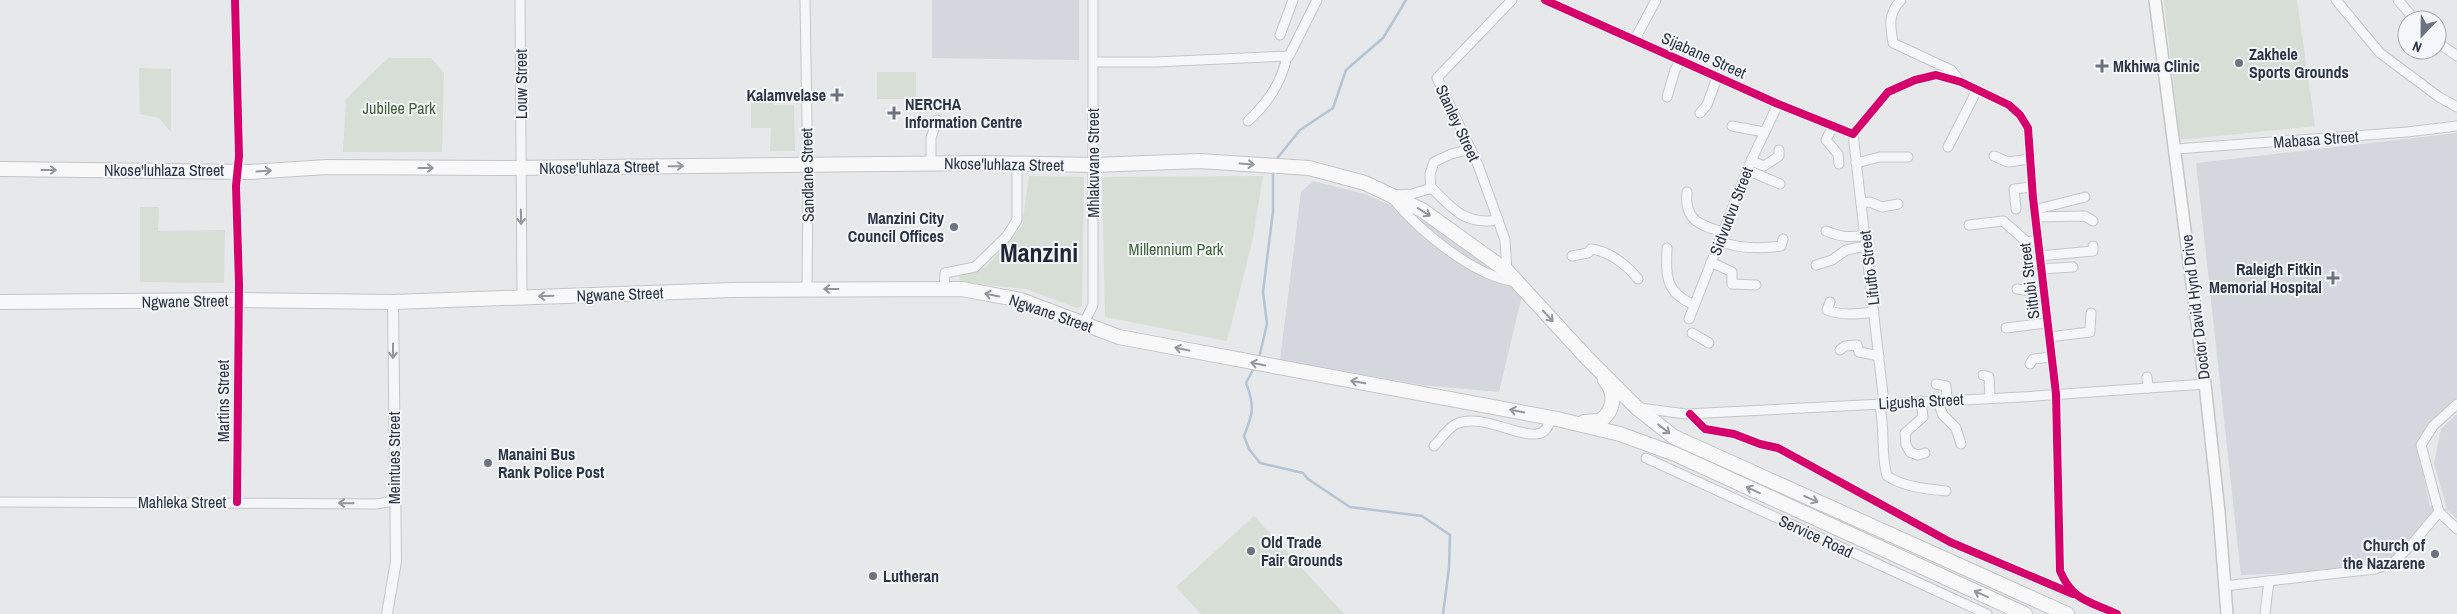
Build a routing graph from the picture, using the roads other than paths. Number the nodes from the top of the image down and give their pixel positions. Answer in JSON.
{"nodes":[{"id":1,"x":235,"y":0,"type":"edge"},
{"id":2,"x":520,"y":0,"type":"edge"},
{"id":3,"x":805,"y":0,"type":"edge"},
{"id":4,"x":1093,"y":0,"type":"edge"},
{"id":5,"x":1293,"y":0,"type":"edge"},
{"id":6,"x":1318,"y":0,"type":"edge"},
{"id":7,"x":1512,"y":0,"type":"edge"},
{"id":8,"x":1545,"y":0,"type":"edge"},
{"id":9,"x":1656,"y":0,"type":"edge"},
{"id":10,"x":1901,"y":0,"type":"edge"},
{"id":11,"x":2155,"y":0,"type":"edge"},
{"id":12,"x":2336,"y":0,"type":"edge"},
{"id":13,"x":2398,"y":0,"type":"edge"},
{"id":14,"x":2406,"y":10,"type":"edge"},
{"id":15,"x":1280,"y":35,"type":"dead end"},
{"id":16,"x":1635,"y":39,"type":"junction"},
{"id":17,"x":1287,"y":56,"type":"junction"},
{"id":18,"x":1681,"y":60,"type":"junction"},
{"id":19,"x":1094,"y":62,"type":"junction"},
{"id":20,"x":1718,"y":75,"type":"junction"},
{"id":21,"x":1961,"y":82,"type":"junction"},
{"id":22,"x":1977,"y":90,"type":"junction"},
{"id":23,"x":1668,"y":97,"type":"dead end"},
{"id":24,"x":1778,"y":104,"type":"junction"},
{"id":25,"x":2457,"y":106,"type":"edge"},
{"id":26,"x":1700,"y":113,"type":"dead end"},
{"id":27,"x":937,"y":120,"type":"dead end"},
{"id":28,"x":1248,"y":121,"type":"dead end"},
{"id":29,"x":1732,"y":126,"type":"dead end"},
{"id":30,"x":1833,"y":126,"type":"junction"},
{"id":31,"x":2457,"y":126,"type":"edge"},
{"id":32,"x":1764,"y":132,"type":"junction"},
{"id":33,"x":1853,"y":134,"type":"junction"},
{"id":34,"x":1948,"y":147,"type":"dead end"},
{"id":35,"x":1471,"y":149,"type":"junction"},
{"id":36,"x":2176,"y":149,"type":"junction"},
{"id":37,"x":1780,"y":150,"type":"dead end"},
{"id":38,"x":1994,"y":156,"type":"dead end"},
{"id":39,"x":1908,"y":157,"type":"dead end"},
{"id":40,"x":2030,"y":159,"type":"junction"},
{"id":41,"x":931,"y":163,"type":"junction"},
{"id":42,"x":1856,"y":163,"type":"junction"},
{"id":43,"x":807,"y":164,"type":"junction"},
{"id":44,"x":1017,"y":164,"type":"junction"},
{"id":45,"x":1839,"y":164,"type":"dead end"},
{"id":46,"x":1094,"y":165,"type":"junction"},
{"id":47,"x":1749,"y":166,"type":"junction"},
{"id":48,"x":521,"y":168,"type":"junction"},
{"id":49,"x":0,"y":169,"type":"edge"},
{"id":50,"x":237,"y":171,"type":"junction"},
{"id":51,"x":1780,"y":184,"type":"dead end"},
{"id":52,"x":1431,"y":188,"type":"junction"},
{"id":53,"x":2032,"y":188,"type":"junction"},
{"id":54,"x":1687,"y":192,"type":"dead end"},
{"id":55,"x":1389,"y":195,"type":"junction"},
{"id":56,"x":2085,"y":197,"type":"dead end"},
{"id":57,"x":1861,"y":203,"type":"junction"},
{"id":58,"x":1898,"y":204,"type":"dead end"},
{"id":59,"x":2016,"y":209,"type":"dead end"},
{"id":60,"x":2034,"y":214,"type":"junction"},
{"id":61,"x":1498,"y":220,"type":"junction"},
{"id":62,"x":2093,"y":220,"type":"dead end"},
{"id":63,"x":1969,"y":225,"type":"dead end"},
{"id":64,"x":1826,"y":231,"type":"dead end"},
{"id":65,"x":1865,"y":235,"type":"junction"},
{"id":66,"x":1721,"y":237,"type":"junction"},
{"id":67,"x":1783,"y":239,"type":"dead end"},
{"id":68,"x":2038,"y":240,"type":"junction"},
{"id":69,"x":1866,"y":246,"type":"junction"},
{"id":70,"x":2093,"y":246,"type":"dead end"},
{"id":71,"x":1667,"y":248,"type":"dead end"},
{"id":72,"x":1572,"y":256,"type":"dead end"},
{"id":73,"x":2039,"y":256,"type":"junction"},
{"id":74,"x":1711,"y":262,"type":"junction"},
{"id":75,"x":1816,"y":264,"type":"dead end"},
{"id":76,"x":2073,"y":267,"type":"dead end"},
{"id":77,"x":2041,"y":269,"type":"junction"},
{"id":78,"x":1507,"y":271,"type":"junction"},
{"id":79,"x":1638,"y":279,"type":"dead end"},
{"id":80,"x":1517,"y":282,"type":"junction"},
{"id":81,"x":1756,"y":284,"type":"dead end"},
{"id":82,"x":807,"y":289,"type":"junction"},
{"id":83,"x":944,"y":289,"type":"junction"},
{"id":84,"x":2017,"y":289,"type":"dead end"},
{"id":85,"x":2043,"y":290,"type":"junction"},
{"id":86,"x":522,"y":297,"type":"junction"},
{"id":87,"x":238,"y":300,"type":"junction"},
{"id":88,"x":0,"y":302,"type":"edge"},
{"id":89,"x":393,"y":302,"type":"junction"},
{"id":90,"x":1830,"y":302,"type":"dead end"},
{"id":91,"x":1694,"y":305,"type":"junction"},
{"id":92,"x":1874,"y":312,"type":"junction"},
{"id":93,"x":2091,"y":313,"type":"dead end"},
{"id":94,"x":1689,"y":319,"type":"dead end"},
{"id":95,"x":2047,"y":323,"type":"junction"},
{"id":96,"x":1083,"y":324,"type":"junction"},
{"id":97,"x":2006,"y":328,"type":"dead end"},
{"id":98,"x":1692,"y":333,"type":"dead end"},
{"id":99,"x":2049,"y":337,"type":"junction"},
{"id":100,"x":1709,"y":343,"type":"dead end"},
{"id":101,"x":1840,"y":350,"type":"dead end"},
{"id":102,"x":1879,"y":356,"type":"junction"},
{"id":103,"x":2052,"y":357,"type":"junction"},
{"id":104,"x":1587,"y":358,"type":"junction"},
{"id":105,"x":2030,"y":364,"type":"dead end"},
{"id":106,"x":1983,"y":375,"type":"dead end"},
{"id":107,"x":2148,"y":376,"type":"dead end"},
{"id":108,"x":1936,"y":384,"type":"dead end"},
{"id":109,"x":2204,"y":384,"type":"junction"},
{"id":110,"x":2148,"y":388,"type":"junction"},
{"id":111,"x":2056,"y":394,"type":"junction"},
{"id":112,"x":1990,"y":398,"type":"junction"},
{"id":113,"x":1937,"y":400,"type":"junction"},
{"id":114,"x":1947,"y":400,"type":"junction"},
{"id":115,"x":1921,"y":401,"type":"junction"},
{"id":116,"x":1882,"y":403,"type":"junction"},
{"id":117,"x":2457,"y":404,"type":"edge"},
{"id":118,"x":1637,"y":408,"type":"junction"},
{"id":119,"x":1690,"y":414,"type":"junction"},
{"id":120,"x":1555,"y":418,"type":"junction"},
{"id":121,"x":1961,"y":444,"type":"dead end"},
{"id":122,"x":1434,"y":446,"type":"dead end"},
{"id":123,"x":1925,"y":453,"type":"dead end"},
{"id":124,"x":1646,"y":458,"type":"dead end"},
{"id":125,"x":1946,"y":491,"type":"dead end"},
{"id":126,"x":394,"y":501,"type":"junction"},
{"id":127,"x":0,"y":502,"type":"edge"},
{"id":128,"x":237,"y":502,"type":"junction"},
{"id":129,"x":2439,"y":512,"type":"junction"},
{"id":130,"x":2457,"y":529,"type":"edge"},
{"id":131,"x":2269,"y":581,"type":"junction"},
{"id":132,"x":2224,"y":586,"type":"junction"},
{"id":133,"x":2073,"y":594,"type":"junction"},
{"id":134,"x":387,"y":614,"type":"edge"},
{"id":135,"x":1987,"y":614,"type":"edge"},
{"id":136,"x":2025,"y":614,"type":"edge"},
{"id":137,"x":2067,"y":614,"type":"edge"},
{"id":138,"x":2117,"y":614,"type":"edge"},
{"id":139,"x":2227,"y":614,"type":"edge"},
{"id":140,"x":2265,"y":614,"type":"edge"}],
"edges":[{"from":1,"to":50,"type":"street"},
{"from":2,"to":48,"type":"street","name":"Louw Street"},
{"from":3,"to":43,"type":"street","name":"Sandlane Street"},
{"from":4,"to":19,"type":"street","name":"Mhlakuvane Street"},
{"from":5,"to":15,"type":"street"},
{"from":6,"to":17,"type":"street"},
{"from":7,"to":35,"type":"street","name":"Stanley Street"},
{"from":8,"to":16,"type":"street","name":"Sijabane Street"},
{"from":9,"to":16,"type":"street"},
{"from":10,"to":21,"type":"street"},
{"from":11,"to":36,"type":"main road","name":"Doctor David Hynd Drive"},
{"from":12,"to":25,"type":"street"},
{"from":13,"to":14,"type":"street"},
{"from":16,"to":18,"type":"street","name":"Sijabane Street"},
{"from":17,"to":19,"type":"street"},
{"from":17,"to":28,"type":"street"},
{"from":18,"to":20,"type":"street","name":"Sijabane Street"},
{"from":18,"to":23,"type":"street"},
{"from":19,"to":46,"type":"street","name":"Mhlakuvane Street"},
{"from":20,"to":24,"type":"street","name":"Sijabane Street"},
{"from":20,"to":26,"type":"street"},
{"from":21,"to":22,"type":"street","name":"Sitfubi Street"},
{"from":21,"to":33,"type":"street","name":"Sitfubi Street"},
{"from":22,"to":34,"type":"street"},
{"from":22,"to":40,"type":"street","name":"Sitfubi Street"},
{"from":24,"to":30,"type":"street","name":"Sijabane Street"},
{"from":24,"to":32,"type":"street","name":"Sidvudvu Street"},
{"from":27,"to":41,"type":"street"},
{"from":29,"to":32,"type":"street"},
{"from":30,"to":33,"type":"street","name":"Sijabane Street"},
{"from":30,"to":45,"type":"street"},
{"from":31,"to":36,"type":"street","name":"Mabasa Street"},
{"from":32,"to":47,"type":"street","name":"Sidvudvu Street"},
{"from":33,"to":42,"type":"street","name":"Lifutfo Street"},
{"from":35,"to":52,"type":"street"},
{"from":35,"to":61,"type":"street","name":"Stanley Street"},
{"from":36,"to":109,"type":"main road","name":"Doctor David Hynd Drive"},
{"from":37,"to":47,"type":"street"},
{"from":38,"to":40,"type":"street"},
{"from":39,"to":42,"type":"street"},
{"from":40,"to":53,"type":"street","name":"Sitfubi Street"},
{"from":41,"to":43,"type":"main road","name":"Nkose'luhlaza Street"},
{"from":41,"to":44,"type":"main road","name":"Nkose'luhlaza Street"},
{"from":42,"to":57,"type":"street","name":"Lifutfo Street"},
{"from":48,"to":43,"type":"main road","name":"Nkose'luhlaza Street","one_way":true},
{"from":43,"to":82,"type":"street","name":"Sandlane Street"},
{"from":44,"to":46,"type":"main road","name":"Nkose'luhlaza Street"},
{"from":44,"to":83,"type":"street"},
{"from":46,"to":55,"type":"main road","name":"Nkose'luhlaza Street","one_way":true},
{"from":46,"to":96,"type":"street","name":"Mhlakuvane Street"},
{"from":47,"to":51,"type":"street"},
{"from":47,"to":66,"type":"street","name":"Sidvudvu Street"},
{"from":50,"to":48,"type":"main road","name":"Nkose'luhlaza Street","one_way":true},
{"from":48,"to":86,"type":"street","name":"Louw Street","one_way":true},
{"from":49,"to":50,"type":"main road","name":"Nkose'luhlaza Street","one_way":true},
{"from":50,"to":87,"type":"street","name":"Martins Street"},
{"from":52,"to":55,"type":"street"},
{"from":52,"to":61,"type":"street"},
{"from":53,"to":59,"type":"street"},
{"from":53,"to":60,"type":"street","name":"Sitfubi Street"},
{"from":54,"to":66,"type":"street"},
{"from":55,"to":78,"type":"main road","name":"Nkose'luhlaza Street","one_way":true},
{"from":55,"to":80,"type":"street"},
{"from":56,"to":60,"type":"street"},
{"from":57,"to":58,"type":"street"},
{"from":57,"to":65,"type":"street","name":"Lifutfo Street"},
{"from":60,"to":62,"type":"street"},
{"from":60,"to":68,"type":"street","name":"Sitfubi Street"},
{"from":61,"to":78,"type":"street","name":"Stanley Street"},
{"from":63,"to":68,"type":"street"},
{"from":64,"to":65,"type":"street"},
{"from":65,"to":69,"type":"street","name":"Lifutfo Street"},
{"from":66,"to":67,"type":"street"},
{"from":66,"to":74,"type":"street","name":"Sidvudvu Street"},
{"from":68,"to":73,"type":"street","name":"Sitfubi Street"},
{"from":69,"to":75,"type":"street"},
{"from":69,"to":92,"type":"street","name":"Lifutfo Street"},
{"from":70,"to":73,"type":"street"},
{"from":71,"to":91,"type":"street"},
{"from":72,"to":79,"type":"street"},
{"from":73,"to":77,"type":"street","name":"Sitfubi Street"},
{"from":74,"to":81,"type":"street"},
{"from":74,"to":91,"type":"street","name":"Sidvudvu Street"},
{"from":76,"to":77,"type":"street"},
{"from":77,"to":85,"type":"street","name":"Sitfubi Street"},
{"from":78,"to":80,"type":"main road","name":"Nkose'luhlaza Street"},
{"from":80,"to":104,"type":"main road","name":"Nkose'luhlaza Street","one_way":true},
{"from":83,"to":82,"type":"main road","name":"Ngwane Street","one_way":true},
{"from":82,"to":86,"type":"main road","name":"Ngwane Street","one_way":true},
{"from":96,"to":83,"type":"main road","name":"Ngwane Street","one_way":true},
{"from":84,"to":85,"type":"street"},
{"from":85,"to":95,"type":"street","name":"Sitfubi Street"},
{"from":86,"to":89,"type":"main road","name":"Ngwane Street"},
{"from":87,"to":88,"type":"main road","name":"Ngwane Street"},
{"from":87,"to":89,"type":"main road","name":"Ngwane Street"},
{"from":87,"to":128,"type":"street","name":"Martins Street"},
{"from":89,"to":126,"type":"street","name":"Meintues Street","one_way":true},
{"from":90,"to":92,"type":"street"},
{"from":91,"to":94,"type":"street","name":"Sidvudvu Street"},
{"from":92,"to":102,"type":"street","name":"Lifutfo Street"},
{"from":93,"to":99,"type":"street"},
{"from":95,"to":97,"type":"street"},
{"from":95,"to":99,"type":"street","name":"Sitfubi Street"},
{"from":120,"to":96,"type":"main road","name":"Ngwane Street","one_way":true},
{"from":98,"to":100,"type":"street"},
{"from":99,"to":103,"type":"street","name":"Sitfubi Street"},
{"from":101,"to":102,"type":"street"},
{"from":102,"to":116,"type":"street","name":"Lifutfo Street"},
{"from":103,"to":105,"type":"street"},
{"from":103,"to":111,"type":"street","name":"Sitfubi Street"},
{"from":104,"to":118,"type":"main road"},
{"from":104,"to":120,"type":"main road"},
{"from":106,"to":112,"type":"street"},
{"from":107,"to":110,"type":"street"},
{"from":108,"to":114,"type":"street"},
{"from":109,"to":110,"type":"street","name":"Ligusha Street"},
{"from":109,"to":132,"type":"main road","name":"Doctor David Hynd Drive"},
{"from":110,"to":111,"type":"street","name":"Ligusha Street"},
{"from":111,"to":112,"type":"street","name":"Ligusha Street"},
{"from":111,"to":133,"type":"street","name":"Sitfubi Street"},
{"from":112,"to":114,"type":"street","name":"Ligusha Street"},
{"from":113,"to":114,"type":"street","name":"Ligusha Street"},
{"from":113,"to":115,"type":"street","name":"Ligusha Street"},
{"from":113,"to":121,"type":"street"},
{"from":115,"to":116,"type":"street","name":"Ligusha Street"},
{"from":115,"to":123,"type":"street"},
{"from":116,"to":119,"type":"street","name":"Ligusha Street"},
{"from":116,"to":125,"type":"street","name":"Lifutfo Street"},
{"from":117,"to":129,"type":"street"},
{"from":118,"to":119,"type":"street","name":"Ligusha Street"},
{"from":118,"to":137,"type":"main road","one_way":true},
{"from":119,"to":133,"type":"street"},
{"from":120,"to":122,"type":"street"},
{"from":136,"to":120,"type":"main road","one_way":true},
{"from":124,"to":135,"type":"street","name":"Service Road"},
{"from":126,"to":128,"type":"street","name":"Mahleka Street","one_way":true},
{"from":126,"to":134,"type":"street","name":"Meintues Street"},
{"from":127,"to":128,"type":"street","name":"Mahleka Street"},
{"from":129,"to":130,"type":"street"},
{"from":129,"to":131,"type":"street"},
{"from":131,"to":132,"type":"street"},
{"from":131,"to":140,"type":"street"},
{"from":132,"to":139,"type":"main road","name":"Doctor David Hynd Drive"},
{"from":133,"to":138,"type":"street"}]}
